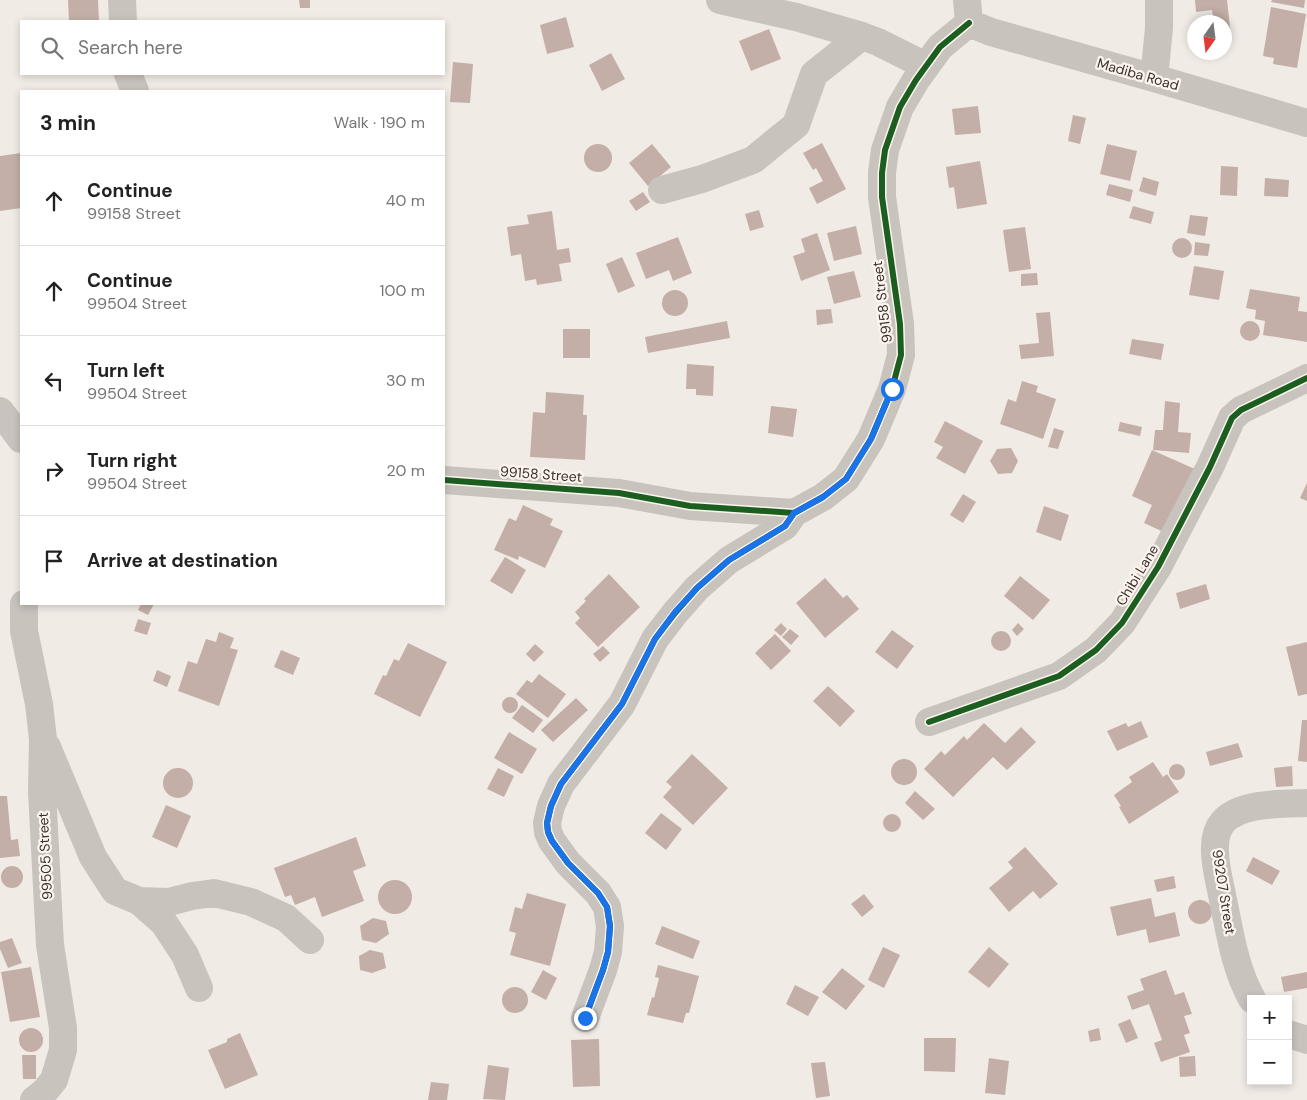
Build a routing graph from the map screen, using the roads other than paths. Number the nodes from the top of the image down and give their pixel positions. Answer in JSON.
{"nodes":[{"id":1,"x":122,"y":0,"type":"edge"},
{"id":2,"x":720,"y":0,"type":"edge"},
{"id":3,"x":1159,"y":0,"type":"edge"},
{"id":4,"x":968,"y":11,"type":"edge"},
{"id":5,"x":122,"y":20,"type":"edge"},
{"id":6,"x":862,"y":36,"type":"junction"},
{"id":7,"x":926,"y":66,"type":"junction"},
{"id":8,"x":128,"y":75,"type":"edge"},
{"id":9,"x":1154,"y":78,"type":"junction"},
{"id":10,"x":135,"y":90,"type":"edge"},
{"id":11,"x":1307,"y":123,"type":"edge"},
{"id":12,"x":662,"y":190,"type":"dead end"},
{"id":13,"x":1307,"y":378,"type":"edge"},
{"id":14,"x":0,"y":411,"type":"edge"},
{"id":15,"x":20,"y":439,"type":"edge"},
{"id":16,"x":445,"y":480,"type":"edge"},
{"id":17,"x":794,"y":513,"type":"junction"},
{"id":18,"x":24,"y":605,"type":"edge"},
{"id":19,"x":929,"y":722,"type":"dead end"},
{"id":20,"x":43,"y":739,"type":"junction"},
{"id":21,"x":1307,"y":803,"type":"edge"},
{"id":22,"x":139,"y":901,"type":"junction"},
{"id":23,"x":310,"y":940,"type":"dead end"},
{"id":24,"x":199,"y":988,"type":"dead end"},
{"id":25,"x":1250,"y":995,"type":"edge"},
{"id":26,"x":585,"y":1018,"type":"dead end"},
{"id":27,"x":1292,"y":1035,"type":"edge"},
{"id":28,"x":1307,"y":1040,"type":"edge"},
{"id":29,"x":34,"y":1100,"type":"edge"}],
"edges":[{"from":1,"to":5,"type":"street"},
{"from":2,"to":6,"type":"street"},
{"from":3,"to":9,"type":"street"},
{"from":4,"to":7,"type":"street","name":"99158 Street"},
{"from":4,"to":9,"type":"street","name":"Madiba Road"},
{"from":6,"to":7,"type":"street"},
{"from":6,"to":12,"type":"street"},
{"from":7,"to":17,"type":"street","name":"99158 Street"},
{"from":8,"to":10,"type":"street"},
{"from":9,"to":11,"type":"street","name":"Madiba Road"},
{"from":13,"to":19,"type":"street","name":"Chibi Lane"},
{"from":14,"to":15,"type":"street"},
{"from":16,"to":17,"type":"street","name":"99158 Street"},
{"from":17,"to":26,"type":"street"},
{"from":18,"to":20,"type":"street","name":"99505 Street"},
{"from":20,"to":22,"type":"street"},
{"from":20,"to":29,"type":"street","name":"99505 Street"},
{"from":21,"to":25,"type":"street","name":"99207 Street"},
{"from":22,"to":23,"type":"street"},
{"from":22,"to":24,"type":"street"},
{"from":27,"to":28,"type":"street"}]}
